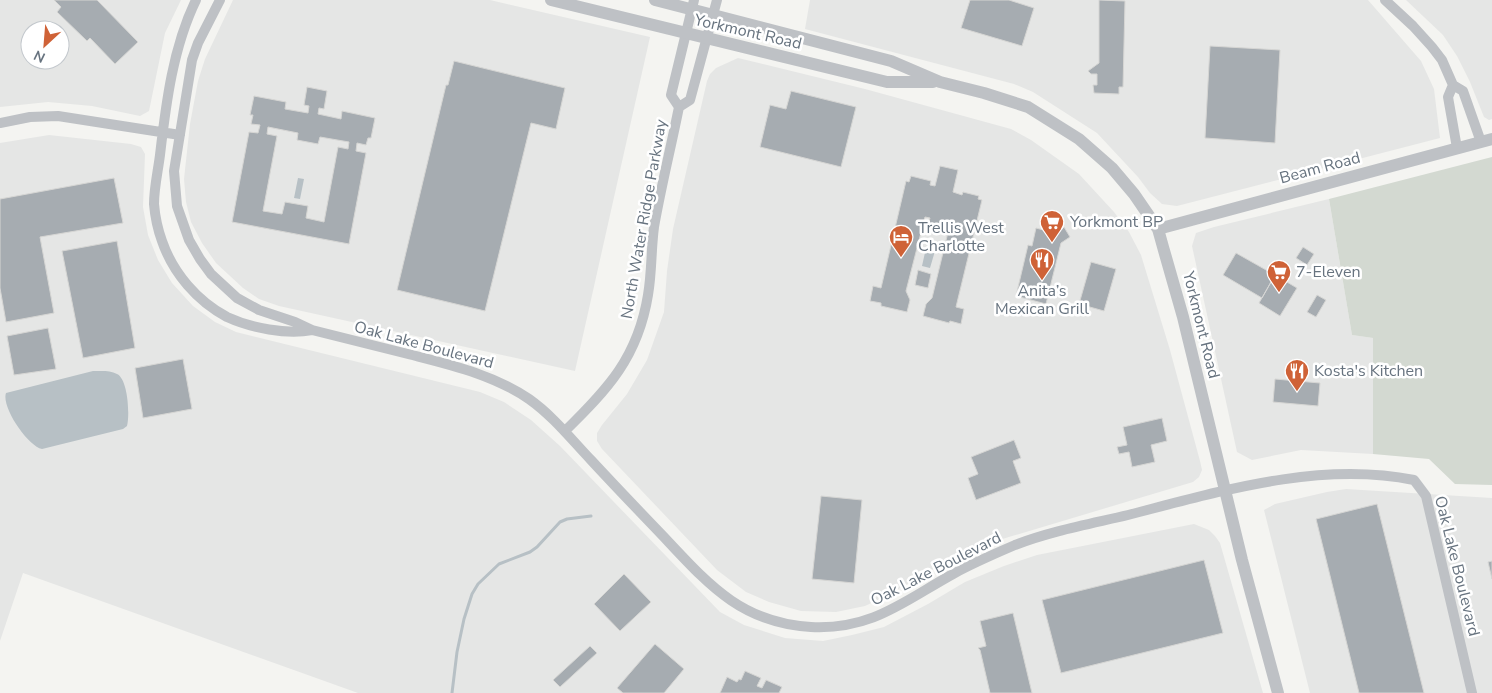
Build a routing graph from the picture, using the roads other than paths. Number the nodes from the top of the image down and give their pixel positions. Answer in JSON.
{"nodes":[{"id":1,"x":196,"y":0,"type":"edge"},
{"id":2,"x":220,"y":0,"type":"edge"},
{"id":3,"x":551,"y":0,"type":"edge"},
{"id":4,"x":655,"y":0,"type":"edge"},
{"id":5,"x":717,"y":0,"type":"edge"},
{"id":6,"x":1384,"y":0,"type":"edge"},
{"id":7,"x":693,"y":5,"type":"edge"},
{"id":8,"x":714,"y":14,"type":"junction"},
{"id":9,"x":686,"y":34,"type":"junction"},
{"id":10,"x":708,"y":39,"type":"junction"},
{"id":11,"x":940,"y":82,"type":"junction"},
{"id":12,"x":1453,"y":85,"type":"junction"},
{"id":13,"x":679,"y":107,"type":"junction"},
{"id":14,"x":0,"y":123,"type":"edge"},
{"id":15,"x":162,"y":132,"type":"junction"},
{"id":16,"x":180,"y":135,"type":"junction"},
{"id":17,"x":1486,"y":140,"type":"edge"},
{"id":18,"x":1457,"y":148,"type":"junction"},
{"id":19,"x":1158,"y":229,"type":"junction"},
{"id":20,"x":312,"y":330,"type":"junction"},
{"id":21,"x":565,"y":431,"type":"junction"},
{"id":22,"x":1226,"y":491,"type":"junction"},
{"id":23,"x":1278,"y":693,"type":"edge"},
{"id":24,"x":1472,"y":693,"type":"edge"}],
"edges":[{"from":1,"to":15,"type":"street","name":"Oak Lake Boulevard"},
{"from":2,"to":16,"type":"street","name":"Oak Lake Boulevard"},
{"from":3,"to":9,"type":"street","name":"Yorkmont Road"},
{"from":4,"to":7,"type":"street","name":"Yorkmont Road"},
{"from":5,"to":8,"type":"street","name":"North Water Ridge Parkway"},
{"from":6,"to":12,"type":"street"},
{"from":7,"to":8,"type":"street","name":"Yorkmont Road"},
{"from":7,"to":9,"type":"street","name":"North Water Ridge Parkway"},
{"from":8,"to":10,"type":"street","name":"North Water Ridge Parkway"},
{"from":8,"to":11,"type":"street","name":"Yorkmont Road"},
{"from":9,"to":10,"type":"street","name":"Yorkmont Road"},
{"from":9,"to":13,"type":"street","name":"North Water Ridge Parkway"},
{"from":10,"to":11,"type":"street","name":"Yorkmont Road"},
{"from":10,"to":13,"type":"street","name":"North Water Ridge Parkway"},
{"from":11,"to":19,"type":"street","name":"Yorkmont Road"},
{"from":12,"to":17,"type":"street"},
{"from":12,"to":18,"type":"street"},
{"from":13,"to":21,"type":"street","name":"North Water Ridge Parkway"},
{"from":14,"to":15,"type":"street"},
{"from":15,"to":16,"type":"street"},
{"from":15,"to":20,"type":"street","name":"Oak Lake Boulevard"},
{"from":16,"to":20,"type":"street","name":"Oak Lake Boulevard"},
{"from":17,"to":18,"type":"street","name":"Beam Road"},
{"from":18,"to":19,"type":"street","name":"Beam Road"},
{"from":19,"to":22,"type":"street","name":"Yorkmont Road"},
{"from":20,"to":21,"type":"street","name":"Oak Lake Boulevard"},
{"from":21,"to":22,"type":"street","name":"Oak Lake Boulevard"},
{"from":22,"to":23,"type":"street","name":"Yorkmont Road"},
{"from":22,"to":24,"type":"street","name":"Oak Lake Boulevard"}]}
